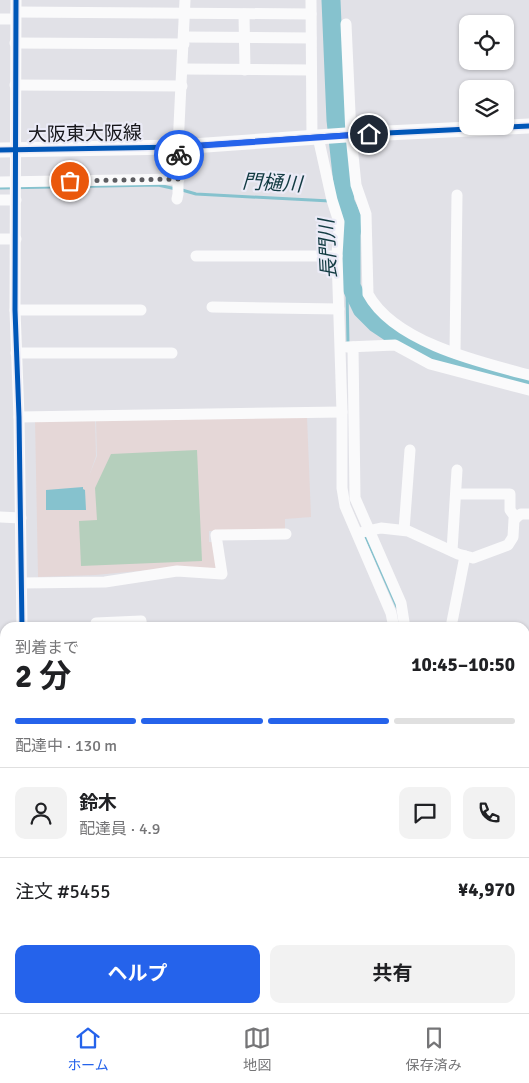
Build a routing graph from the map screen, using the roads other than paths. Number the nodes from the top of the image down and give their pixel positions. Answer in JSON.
{"nodes":[{"id":1,"x":185,"y":0,"type":"edge"},
{"id":2,"x":310,"y":0,"type":"edge"},
{"id":3,"x":16,"y":10,"type":"edge"},
{"id":4,"x":185,"y":14,"type":"junction"},
{"id":5,"x":244,"y":14,"type":"junction"},
{"id":6,"x":311,"y":14,"type":"junction"},
{"id":7,"x":0,"y":19,"type":"edge"},
{"id":8,"x":346,"y":24,"type":"dead end"},
{"id":9,"x":245,"y":37,"type":"junction"},
{"id":10,"x":311,"y":38,"type":"junction"},
{"id":11,"x":184,"y":41,"type":"junction"},
{"id":12,"x":15,"y":43,"type":"junction"},
{"id":13,"x":182,"y":70,"type":"junction"},
{"id":14,"x":245,"y":70,"type":"junction"},
{"id":15,"x":312,"y":70,"type":"junction"},
{"id":16,"x":15,"y":85,"type":"junction"},
{"id":17,"x":182,"y":86,"type":"junction"},
{"id":18,"x":529,"y":126,"type":"edge"},
{"id":19,"x":349,"y":135,"type":"junction"},
{"id":20,"x":320,"y":137,"type":"junction"},
{"id":21,"x":178,"y":147,"type":"junction"},
{"id":22,"x":0,"y":150,"type":"edge"},
{"id":23,"x":16,"y":151,"type":"junction"},
{"id":24,"x":179,"y":179,"type":"junction"},
{"id":25,"x":0,"y":182,"type":"edge"},
{"id":26,"x":16,"y":182,"type":"junction"},
{"id":27,"x":457,"y":196,"type":"dead end"},
{"id":28,"x":177,"y":199,"type":"dead end"},
{"id":29,"x":0,"y":200,"type":"edge"},
{"id":30,"x":16,"y":200,"type":"junction"},
{"id":31,"x":0,"y":239,"type":"edge"},
{"id":32,"x":16,"y":239,"type":"junction"},
{"id":33,"x":196,"y":256,"type":"dead end"},
{"id":34,"x":337,"y":256,"type":"junction"},
{"id":35,"x":212,"y":307,"type":"dead end"},
{"id":36,"x":339,"y":309,"type":"junction"},
{"id":37,"x":15,"y":310,"type":"junction"},
{"id":38,"x":142,"y":310,"type":"dead end"},
{"id":39,"x":353,"y":347,"type":"junction"},
{"id":40,"x":340,"y":348,"type":"junction"},
{"id":41,"x":172,"y":352,"type":"dead end"},
{"id":42,"x":16,"y":353,"type":"junction"},
{"id":43,"x":455,"y":353,"type":"junction"},
{"id":44,"x":529,"y":375,"type":"edge"},
{"id":45,"x":529,"y":390,"type":"edge"},
{"id":46,"x":342,"y":412,"type":"junction"},
{"id":47,"x":19,"y":417,"type":"junction"},
{"id":48,"x":410,"y":450,"type":"dead end"},
{"id":49,"x":457,"y":470,"type":"dead end"},
{"id":50,"x":456,"y":494,"type":"junction"},
{"id":51,"x":529,"y":514,"type":"edge"},
{"id":52,"x":0,"y":518,"type":"edge"},
{"id":53,"x":21,"y":518,"type":"junction"},
{"id":54,"x":516,"y":518,"type":"junction"},
{"id":55,"x":404,"y":530,"type":"junction"},
{"id":56,"x":369,"y":531,"type":"junction"},
{"id":57,"x":286,"y":534,"type":"dead end"},
{"id":58,"x":356,"y":534,"type":"junction"},
{"id":59,"x":452,"y":551,"type":"junction"},
{"id":60,"x":465,"y":556,"type":"junction"},
{"id":61,"x":22,"y":583,"type":"junction"},
{"id":62,"x":22,"y":622,"type":"edge"},
{"id":63,"x":118,"y":622,"type":"edge"},
{"id":64,"x":141,"y":622,"type":"edge"},
{"id":65,"x":393,"y":622,"type":"edge"},
{"id":66,"x":405,"y":622,"type":"edge"},
{"id":67,"x":452,"y":622,"type":"edge"}],
"edges":[{"from":1,"to":4,"type":"street"},
{"from":2,"to":6,"type":"street"},
{"from":3,"to":4,"type":"street"},
{"from":3,"to":7,"type":"street"},
{"from":3,"to":12,"type":"street"},
{"from":4,"to":5,"type":"street"},
{"from":4,"to":11,"type":"street"},
{"from":5,"to":6,"type":"street"},
{"from":5,"to":9,"type":"street"},
{"from":6,"to":10,"type":"street"},
{"from":8,"to":19,"type":"street"},
{"from":9,"to":10,"type":"street"},
{"from":9,"to":11,"type":"street"},
{"from":9,"to":14,"type":"street"},
{"from":10,"to":15,"type":"street"},
{"from":11,"to":12,"type":"street"},
{"from":11,"to":13,"type":"street"},
{"from":12,"to":16,"type":"street"},
{"from":13,"to":14,"type":"street"},
{"from":13,"to":17,"type":"street"},
{"from":14,"to":15,"type":"street"},
{"from":15,"to":20,"type":"street"},
{"from":16,"to":17,"type":"street"},
{"from":16,"to":23,"type":"street"},
{"from":17,"to":21,"type":"street"},
{"from":18,"to":19,"type":"main road","name":"大阪東大阪線"},
{"from":19,"to":20,"type":"main road","name":"大阪東大阪線"},
{"from":19,"to":43,"type":"street"},
{"from":20,"to":21,"type":"main road","name":"大阪東大阪線"},
{"from":20,"to":34,"type":"street"},
{"from":21,"to":23,"type":"main road","name":"大阪東大阪線"},
{"from":21,"to":24,"type":"street"},
{"from":22,"to":23,"type":"main road","name":"大阪東大阪線"},
{"from":23,"to":26,"type":"street"},
{"from":24,"to":26,"type":"street"},
{"from":24,"to":28,"type":"street"},
{"from":25,"to":26,"type":"street"},
{"from":26,"to":30,"type":"street"},
{"from":27,"to":43,"type":"street"},
{"from":29,"to":30,"type":"street"},
{"from":30,"to":32,"type":"street"},
{"from":31,"to":32,"type":"street"},
{"from":32,"to":37,"type":"street"},
{"from":33,"to":34,"type":"street"},
{"from":34,"to":36,"type":"street"},
{"from":35,"to":36,"type":"street"},
{"from":36,"to":40,"type":"street"},
{"from":37,"to":38,"type":"street"},
{"from":37,"to":42,"type":"street"},
{"from":39,"to":40,"type":"street"},
{"from":39,"to":45,"type":"street"},
{"from":39,"to":56,"type":"street"},
{"from":40,"to":46,"type":"street"},
{"from":41,"to":42,"type":"street"},
{"from":42,"to":47,"type":"street"},
{"from":43,"to":44,"type":"street"},
{"from":46,"to":47,"type":"street"},
{"from":46,"to":58,"type":"street"},
{"from":47,"to":53,"type":"street"},
{"from":48,"to":55,"type":"street"},
{"from":49,"to":50,"type":"street"},
{"from":50,"to":54,"type":"street"},
{"from":50,"to":59,"type":"street"},
{"from":51,"to":54,"type":"street"},
{"from":52,"to":53,"type":"street"},
{"from":53,"to":61,"type":"street"},
{"from":54,"to":60,"type":"street"},
{"from":55,"to":56,"type":"street"},
{"from":55,"to":59,"type":"street"},
{"from":56,"to":58,"type":"street"},
{"from":56,"to":66,"type":"street"},
{"from":57,"to":61,"type":"street"},
{"from":58,"to":65,"type":"street"},
{"from":59,"to":60,"type":"street"},
{"from":60,"to":67,"type":"street"},
{"from":61,"to":62,"type":"street"},
{"from":63,"to":64,"type":"street"}]}
